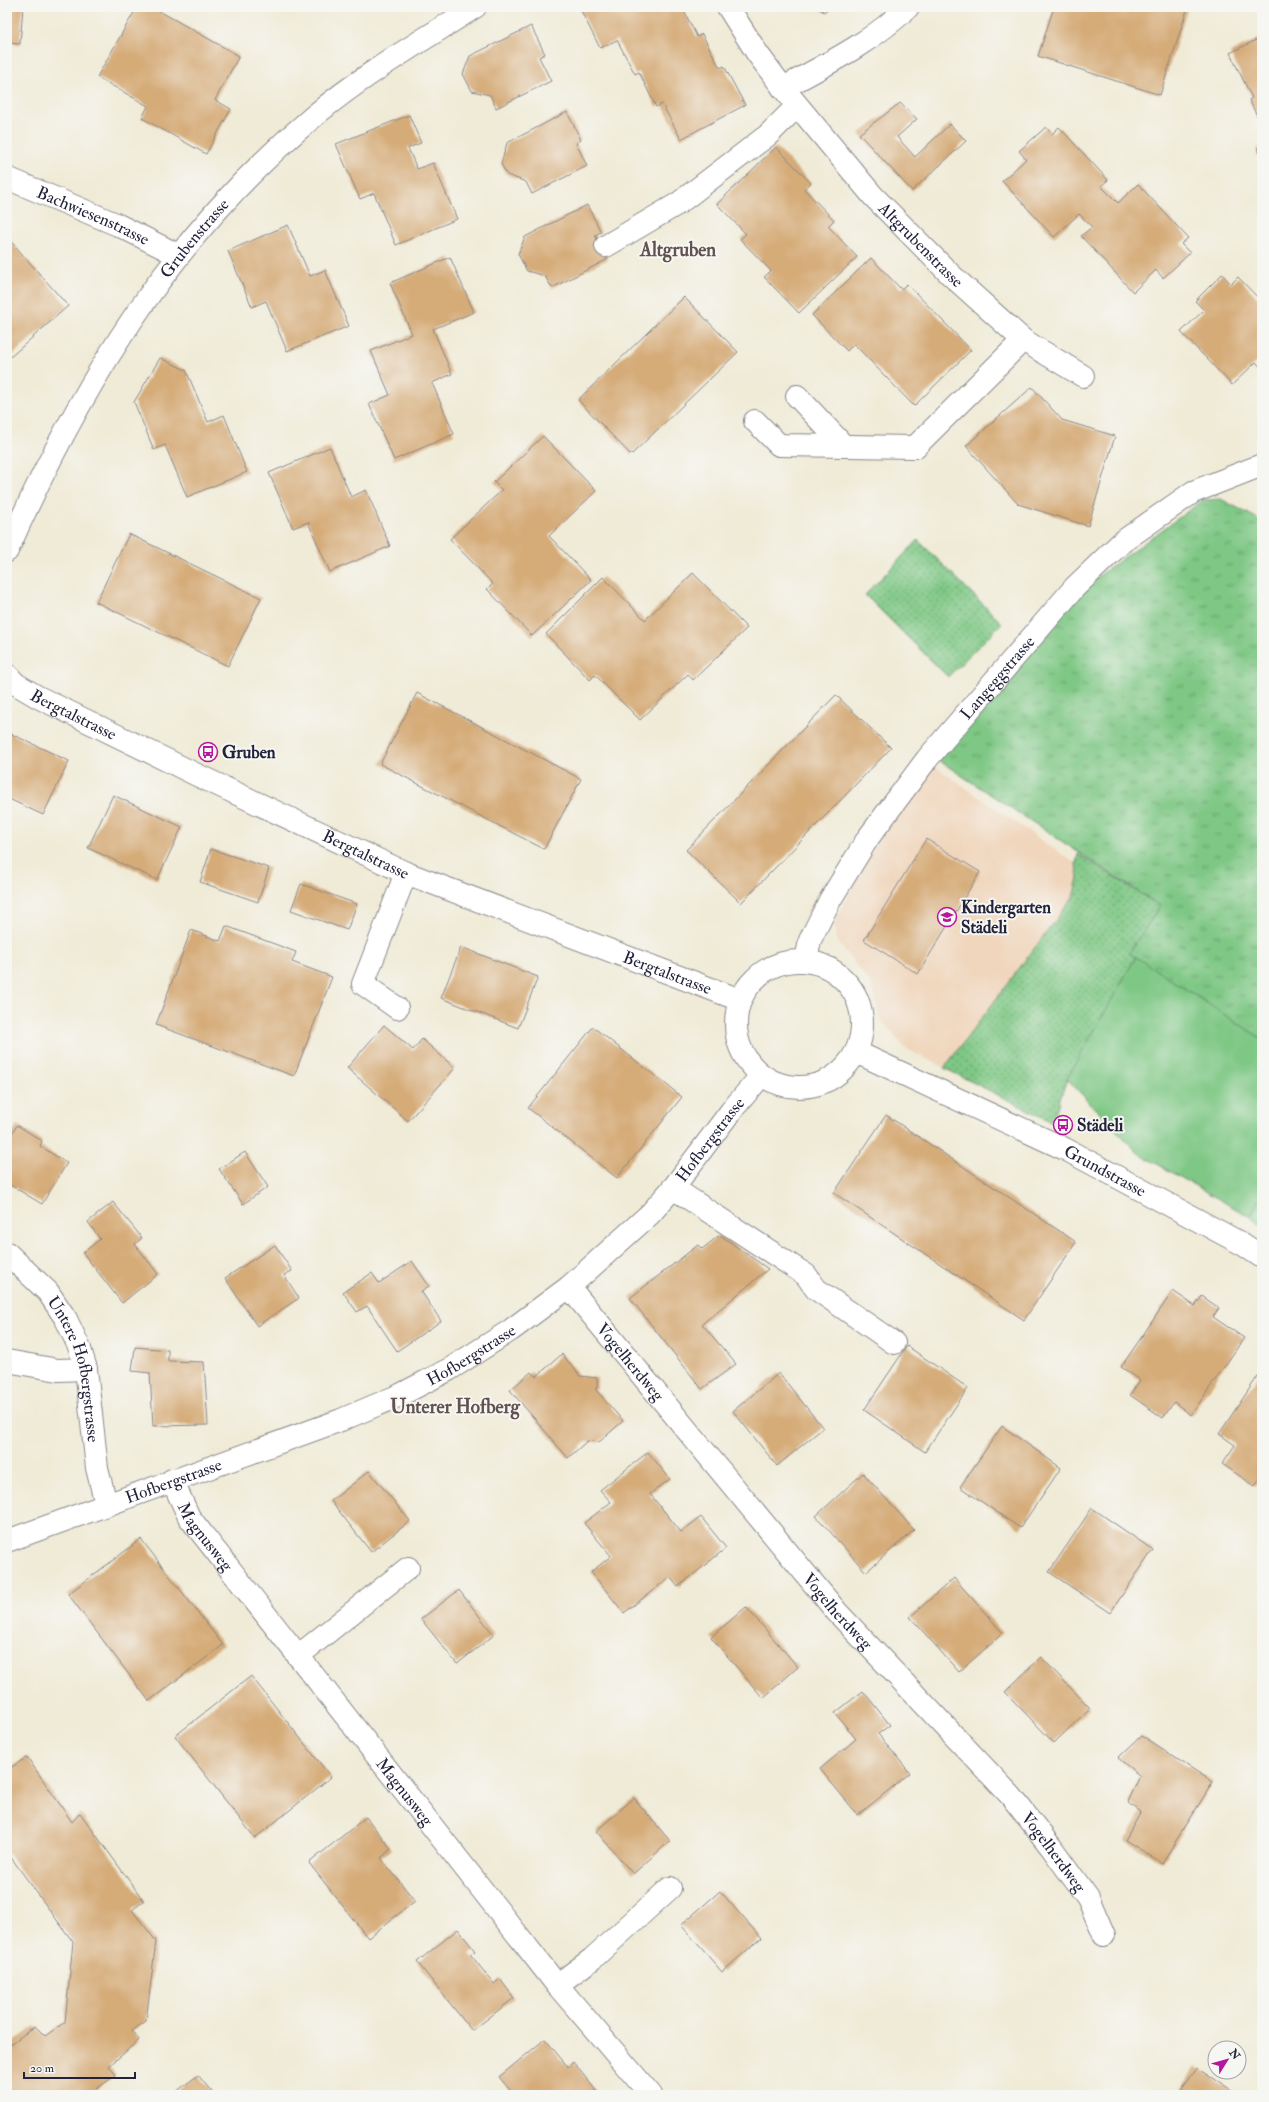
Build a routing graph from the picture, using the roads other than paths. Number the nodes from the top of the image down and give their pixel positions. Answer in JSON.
{"nodes":[{"id":1,"x":475,"y":7,"type":"edge"},
{"id":2,"x":728,"y":7,"type":"edge"},
{"id":3,"x":908,"y":7,"type":"edge"},
{"id":4,"x":783,"y":88,"type":"junction"},
{"id":5,"x":797,"y":106,"type":"junction"},
{"id":6,"x":7,"y":178,"type":"edge"},
{"id":7,"x":606,"y":246,"type":"dead end"},
{"id":8,"x":178,"y":255,"type":"junction"},
{"id":9,"x":1024,"y":340,"type":"junction"},
{"id":10,"x":1083,"y":376,"type":"dead end"},
{"id":11,"x":797,"y":396,"type":"dead end"},
{"id":12,"x":755,"y":421,"type":"dead end"},
{"id":13,"x":844,"y":446,"type":"junction"},
{"id":14,"x":1262,"y":465,"type":"edge"},
{"id":15,"x":7,"y":551,"type":"edge"},
{"id":16,"x":7,"y":675,"type":"edge"},
{"id":17,"x":406,"y":873,"type":"junction"},
{"id":18,"x":806,"y":961,"type":"junction"},
{"id":19,"x":740,"y":1000,"type":"junction"},
{"id":20,"x":397,"y":1008,"type":"dead end"},
{"id":21,"x":856,"y":1052,"type":"junction"},
{"id":22,"x":761,"y":1076,"type":"junction"},
{"id":23,"x":673,"y":1188,"type":"junction"},
{"id":24,"x":7,"y":1253,"type":"edge"},
{"id":25,"x":1262,"y":1257,"type":"edge"},
{"id":26,"x":569,"y":1287,"type":"junction"},
{"id":27,"x":894,"y":1343,"type":"dead end"},
{"id":28,"x":7,"y":1361,"type":"edge"},
{"id":29,"x":86,"y":1369,"type":"junction"},
{"id":30,"x":172,"y":1480,"type":"junction"},
{"id":31,"x":106,"y":1504,"type":"junction"},
{"id":32,"x":7,"y":1541,"type":"edge"},
{"id":33,"x":408,"y":1568,"type":"dead end"},
{"id":34,"x":298,"y":1656,"type":"junction"},
{"id":35,"x":670,"y":1888,"type":"dead end"},
{"id":36,"x":1104,"y":1935,"type":"dead end"},
{"id":37,"x":557,"y":1985,"type":"junction"},
{"id":38,"x":651,"y":2095,"type":"edge"}],
"edges":[{"from":1,"to":8,"type":"street","name":"Grubenstrasse"},
{"from":2,"to":4,"type":"street","name":"Altgrubenstrasse"},
{"from":3,"to":4,"type":"street"},
{"from":4,"to":5,"type":"street","name":"Altgrubenstrasse"},
{"from":5,"to":7,"type":"street"},
{"from":5,"to":9,"type":"street","name":"Altgrubenstrasse"},
{"from":6,"to":8,"type":"street","name":"Bachwiesenstrasse"},
{"from":8,"to":15,"type":"street","name":"Grubenstrasse"},
{"from":9,"to":10,"type":"street","name":"Altgrubenstrasse"},
{"from":9,"to":13,"type":"street"},
{"from":11,"to":13,"type":"street"},
{"from":12,"to":13,"type":"street"},
{"from":14,"to":18,"type":"street","name":"Langeggstrasse"},
{"from":16,"to":17,"type":"street","name":"Bergtalstrasse"},
{"from":17,"to":19,"type":"street","name":"Bergtalstrasse"},
{"from":17,"to":20,"type":"street"},
{"from":18,"to":19,"type":"street"},
{"from":18,"to":21,"type":"street"},
{"from":19,"to":22,"type":"street"},
{"from":21,"to":22,"type":"street"},
{"from":21,"to":25,"type":"street","name":"Grundstrasse"},
{"from":22,"to":23,"type":"street","name":"Hofbergstrasse"},
{"from":23,"to":26,"type":"street","name":"Hofbergstrasse"},
{"from":23,"to":27,"type":"street"},
{"from":24,"to":29,"type":"street","name":"Untere Hofbergstrasse"},
{"from":26,"to":30,"type":"street","name":"Hofbergstrasse"},
{"from":26,"to":36,"type":"street","name":"Vogelherdweg"},
{"from":28,"to":29,"type":"street"},
{"from":29,"to":31,"type":"street","name":"Untere Hofbergstrasse"},
{"from":30,"to":31,"type":"street","name":"Hofbergstrasse"},
{"from":30,"to":34,"type":"street","name":"Magnusweg"},
{"from":31,"to":32,"type":"street","name":"Hofbergstrasse"},
{"from":33,"to":34,"type":"street"},
{"from":34,"to":37,"type":"street","name":"Magnusweg"},
{"from":35,"to":37,"type":"street"},
{"from":37,"to":38,"type":"street","name":"Magnusweg"}]}
